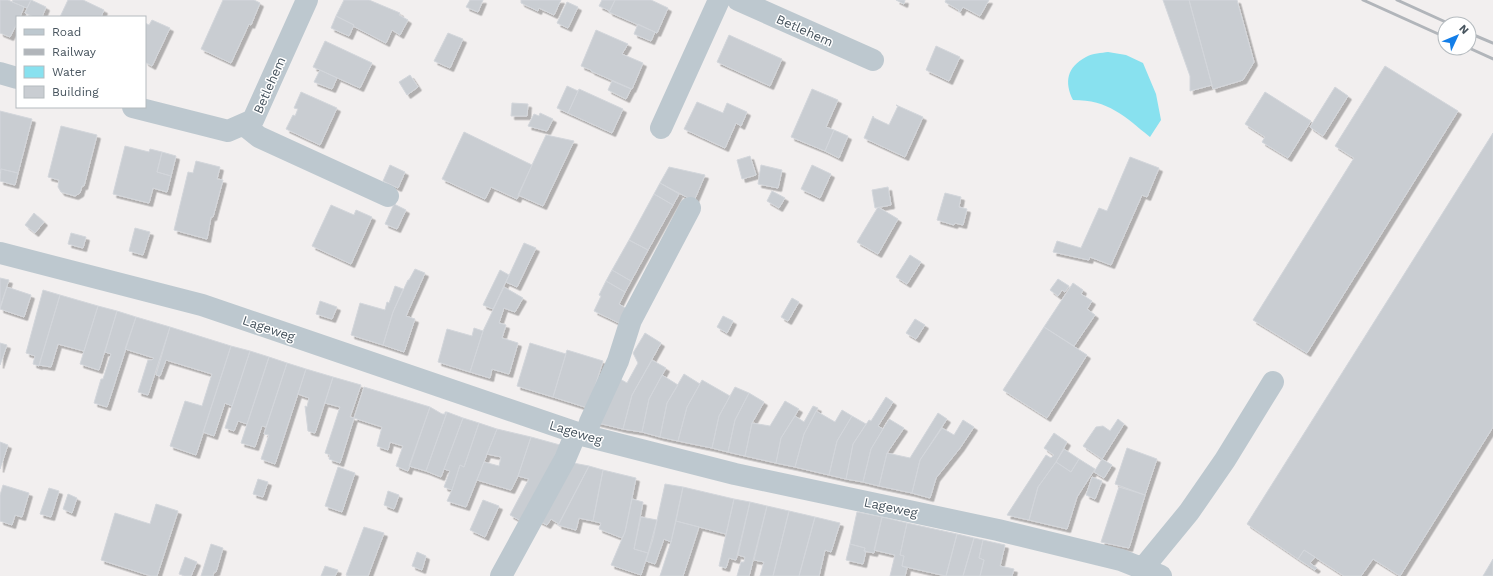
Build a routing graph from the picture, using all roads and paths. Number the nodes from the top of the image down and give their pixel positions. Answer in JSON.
{"nodes":[{"id":1,"x":307,"y":0,"type":"edge"},
{"id":2,"x":719,"y":0,"type":"edge"},
{"id":3,"x":738,"y":0,"type":"edge"},
{"id":4,"x":873,"y":60,"type":"dead end"},
{"id":5,"x":0,"y":73,"type":"edge"},
{"id":6,"x":16,"y":78,"type":"edge"},
{"id":7,"x":136,"y":108,"type":"edge"},
{"id":8,"x":244,"y":125,"type":"junction"},
{"id":9,"x":661,"y":128,"type":"dead end"},
{"id":10,"x":388,"y":196,"type":"dead end"},
{"id":11,"x":690,"y":208,"type":"dead end"},
{"id":12,"x":0,"y":253,"type":"edge"},
{"id":13,"x":1273,"y":382,"type":"dead end"},
{"id":14,"x":581,"y":434,"type":"junction"},
{"id":15,"x":1152,"y":572,"type":"edge"},
{"id":16,"x":502,"y":576,"type":"edge"}],
"edges":[{"from":1,"to":8,"type":"street","name":"Betlehem"},
{"from":2,"to":9,"type":"street"},
{"from":3,"to":4,"type":"street","name":"Betlehem"},
{"from":5,"to":6,"type":"street"},
{"from":7,"to":8,"type":"street","name":"Betlehem"},
{"from":8,"to":10,"type":"street"},
{"from":11,"to":14,"type":"street"},
{"from":12,"to":14,"type":"street","name":"Lageweg"},
{"from":13,"to":15,"type":"street"},
{"from":14,"to":15,"type":"street","name":"Lageweg"},
{"from":14,"to":16,"type":"street"}]}
